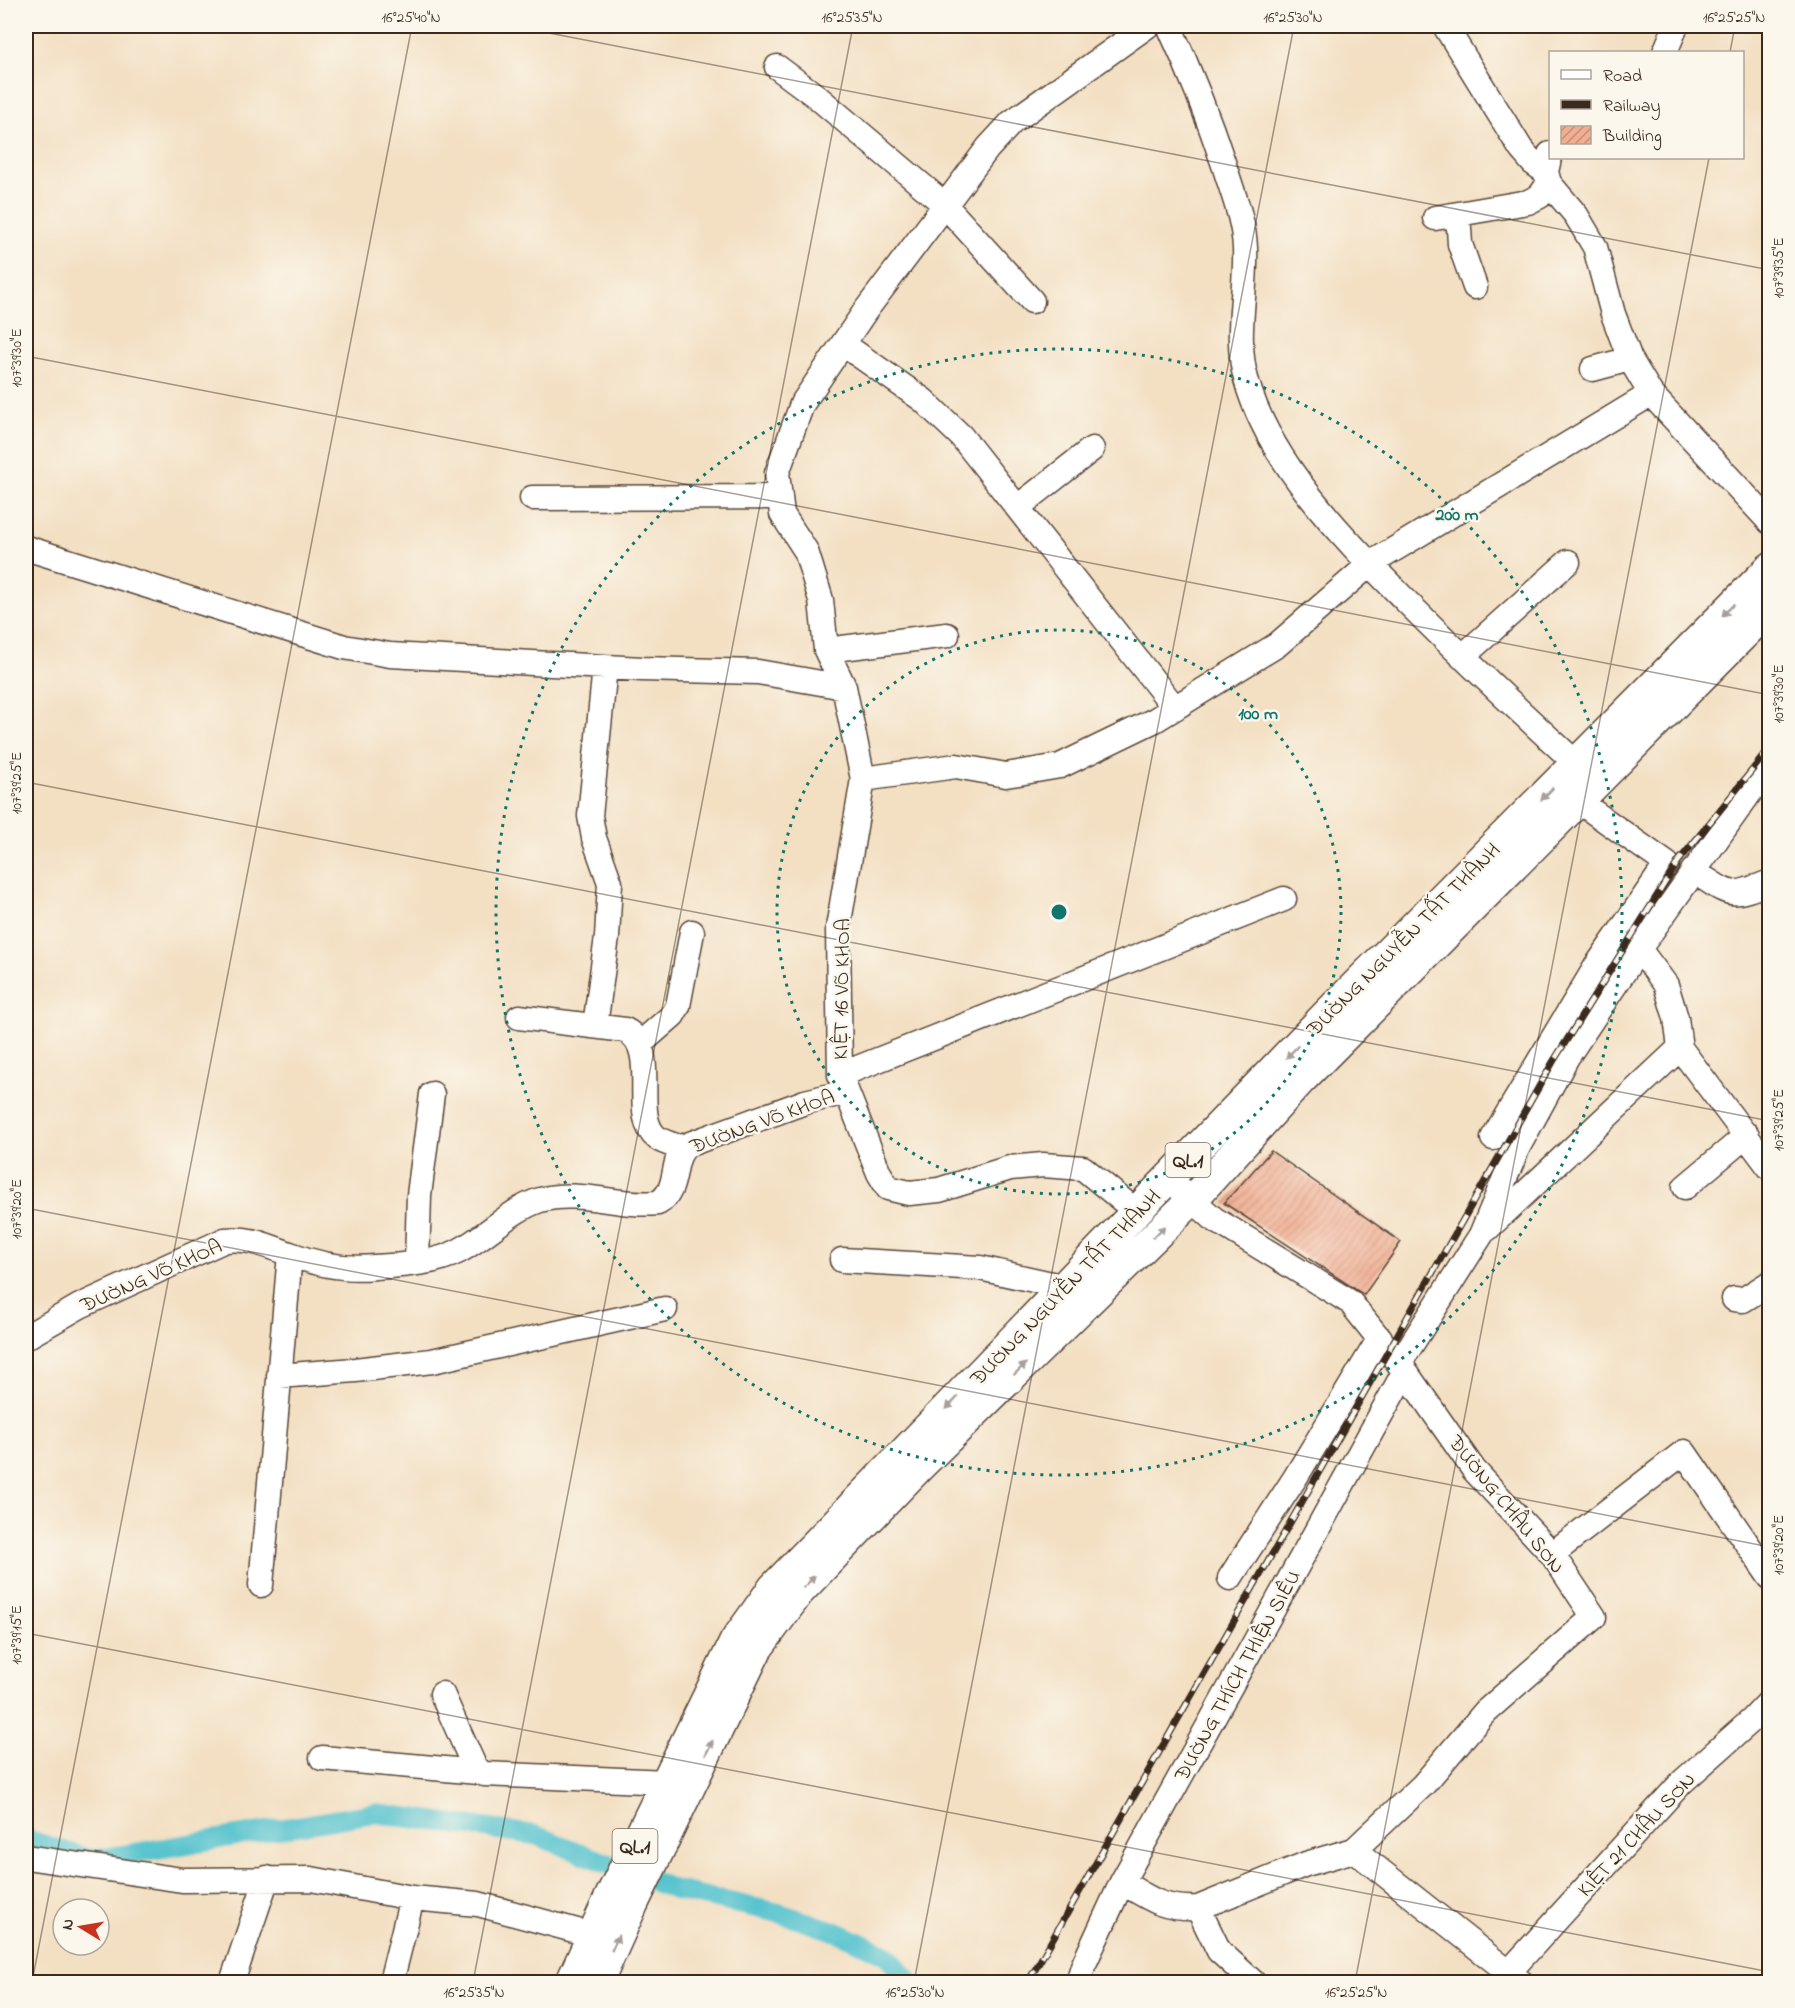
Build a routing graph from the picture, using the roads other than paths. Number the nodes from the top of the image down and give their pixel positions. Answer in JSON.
{"nodes":[{"id":1,"x":1147,"y":26,"type":"edge"},
{"id":2,"x":1169,"y":26,"type":"edge"},
{"id":3,"x":1445,"y":26,"type":"edge"},
{"id":4,"x":1676,"y":26,"type":"edge"},
{"id":5,"x":1665,"y":51,"type":"edge"},
{"id":6,"x":777,"y":67,"type":"dead end"},
{"id":7,"x":1548,"y":170,"type":"edge"},
{"id":8,"x":944,"y":204,"type":"junction"},
{"id":9,"x":1475,"y":287,"type":"dead end"},
{"id":10,"x":1032,"y":300,"type":"dead end"},
{"id":11,"x":843,"y":344,"type":"junction"},
{"id":12,"x":1630,"y":358,"type":"junction"},
{"id":13,"x":1593,"y":369,"type":"dead end"},
{"id":14,"x":1652,"y":394,"type":"junction"},
{"id":15,"x":1092,"y":449,"type":"dead end"},
{"id":16,"x":780,"y":497,"type":"junction"},
{"id":17,"x":532,"y":498,"type":"dead end"},
{"id":18,"x":1018,"y":507,"type":"junction"},
{"id":19,"x":1770,"y":522,"type":"edge"},
{"id":20,"x":26,"y":548,"type":"edge"},
{"id":21,"x":1568,"y":562,"type":"dead end"},
{"id":22,"x":1370,"y":564,"type":"junction"},
{"id":23,"x":1770,"y":568,"type":"edge"},
{"id":24,"x":1770,"y":608,"type":"edge"},
{"id":25,"x":947,"y":635,"type":"dead end"},
{"id":26,"x":826,"y":650,"type":"junction"},
{"id":27,"x":1462,"y":657,"type":"junction"},
{"id":28,"x":604,"y":677,"type":"junction"},
{"id":29,"x":844,"y":687,"type":"junction"},
{"id":30,"x":1176,"y":708,"type":"junction"},
{"id":31,"x":1577,"y":764,"type":"junction"},
{"id":32,"x":1770,"y":764,"type":"edge"},
{"id":33,"x":863,"y":779,"type":"junction"},
{"id":34,"x":1578,"y":801,"type":"junction"},
{"id":35,"x":1693,"y":871,"type":"junction"},
{"id":36,"x":1770,"y":882,"type":"edge"},
{"id":37,"x":1284,"y":899,"type":"dead end"},
{"id":38,"x":692,"y":932,"type":"dead end"},
{"id":39,"x":1638,"y":949,"type":"junction"},
{"id":40,"x":519,"y":1017,"type":"dead end"},
{"id":41,"x":595,"y":1026,"type":"junction"},
{"id":42,"x":641,"y":1043,"type":"junction"},
{"id":43,"x":1680,"y":1048,"type":"junction"},
{"id":44,"x":843,"y":1084,"type":"junction"},
{"id":45,"x":432,"y":1094,"type":"dead end"},
{"id":46,"x":1747,"y":1136,"type":"junction"},
{"id":47,"x":1493,"y":1138,"type":"dead end"},
{"id":48,"x":683,"y":1148,"type":"junction"},
{"id":49,"x":1770,"y":1168,"type":"edge"},
{"id":50,"x":1169,"y":1179,"type":"junction"},
{"id":51,"x":1685,"y":1187,"type":"dead end"},
{"id":52,"x":1192,"y":1200,"type":"junction"},
{"id":53,"x":1138,"y":1212,"type":"junction"},
{"id":54,"x":1481,"y":1235,"type":"junction"},
{"id":55,"x":290,"y":1254,"type":"junction"},
{"id":56,"x":842,"y":1260,"type":"dead end"},
{"id":57,"x":417,"y":1263,"type":"junction"},
{"id":58,"x":1770,"y":1283,"type":"edge"},
{"id":59,"x":1065,"y":1287,"type":"junction"},
{"id":60,"x":1734,"y":1299,"type":"dead end"},
{"id":61,"x":665,"y":1309,"type":"dead end"},
{"id":62,"x":26,"y":1337,"type":"edge"},
{"id":63,"x":1380,"y":1338,"type":"junction"},
{"id":64,"x":1402,"y":1368,"type":"junction"},
{"id":65,"x":279,"y":1376,"type":"junction"},
{"id":66,"x":1552,"y":1554,"type":"junction"},
{"id":67,"x":1770,"y":1577,"type":"edge"},
{"id":68,"x":1230,"y":1578,"type":"dead end"},
{"id":69,"x":261,"y":1585,"type":"dead end"},
{"id":70,"x":442,"y":1694,"type":"dead end"},
{"id":71,"x":1770,"y":1701,"type":"edge"},
{"id":72,"x":322,"y":1758,"type":"dead end"},
{"id":73,"x":478,"y":1772,"type":"junction"},
{"id":74,"x":671,"y":1791,"type":"junction"},
{"id":75,"x":1354,"y":1850,"type":"junction"},
{"id":76,"x":26,"y":1857,"type":"edge"},
{"id":77,"x":267,"y":1878,"type":"junction"},
{"id":78,"x":1122,"y":1882,"type":"junction"},
{"id":79,"x":412,"y":1898,"type":"junction"},
{"id":80,"x":620,"y":1903,"type":"junction"},
{"id":81,"x":1198,"y":1908,"type":"junction"},
{"id":82,"x":592,"y":1935,"type":"junction"},
{"id":83,"x":1514,"y":1978,"type":"edge"},
{"id":84,"x":232,"y":1983,"type":"edge"},
{"id":85,"x":391,"y":1983,"type":"edge"},
{"id":86,"x":571,"y":1983,"type":"edge"},
{"id":87,"x":598,"y":1983,"type":"edge"},
{"id":88,"x":1078,"y":1983,"type":"edge"},
{"id":89,"x":1253,"y":1983,"type":"edge"}],
"edges":[{"from":1,"to":8,"type":"street"},
{"from":2,"to":22,"type":"street"},
{"from":3,"to":7,"type":"street"},
{"from":4,"to":5,"type":"street"},
{"from":6,"to":8,"type":"street"},
{"from":7,"to":9,"type":"street"},
{"from":7,"to":12,"type":"street"},
{"from":8,"to":10,"type":"street"},
{"from":8,"to":11,"type":"street"},
{"from":11,"to":16,"type":"street"},
{"from":11,"to":18,"type":"street"},
{"from":12,"to":13,"type":"street"},
{"from":12,"to":14,"type":"street"},
{"from":14,"to":19,"type":"street"},
{"from":14,"to":22,"type":"street"},
{"from":15,"to":18,"type":"street"},
{"from":16,"to":17,"type":"street"},
{"from":16,"to":26,"type":"street"},
{"from":18,"to":30,"type":"street"},
{"from":20,"to":28,"type":"street"},
{"from":21,"to":27,"type":"street"},
{"from":22,"to":27,"type":"street"},
{"from":22,"to":30,"type":"street"},
{"from":23,"to":31,"type":"main road","name":"ĐƯỜNG NGUYỄN TẤT THÀNH","number":"QL.1","one_way":true},
{"from":24,"to":34,"type":"main road","name":"ĐƯỜNG NGUYỄN TẤT THÀNH","number":"QL.1"},
{"from":25,"to":26,"type":"street"},
{"from":26,"to":29,"type":"street"},
{"from":27,"to":31,"type":"street"},
{"from":28,"to":29,"type":"street"},
{"from":28,"to":41,"type":"street"},
{"from":29,"to":33,"type":"street"},
{"from":30,"to":33,"type":"street"},
{"from":31,"to":50,"type":"main road","name":"ĐƯỜNG NGUYỄN TẤT THÀNH","number":"QL.1","one_way":true},
{"from":32,"to":35,"type":"street"},
{"from":33,"to":44,"type":"street","name":"KIỆT 16 VÕ KHOA"},
{"from":34,"to":47,"type":"street"},
{"from":34,"to":52,"type":"main road","name":"ĐƯỜNG NGUYỄN TẤT THÀNH","number":"QL.1"},
{"from":35,"to":36,"type":"street"},
{"from":35,"to":39,"type":"street"},
{"from":37,"to":44,"type":"street"},
{"from":38,"to":42,"type":"street"},
{"from":39,"to":43,"type":"street"},
{"from":39,"to":54,"type":"street"},
{"from":40,"to":41,"type":"street"},
{"from":41,"to":42,"type":"street"},
{"from":42,"to":48,"type":"street"},
{"from":43,"to":46,"type":"street"},
{"from":43,"to":54,"type":"street"},
{"from":44,"to":48,"type":"street","name":"ĐƯỜNG VÕ KHOA"},
{"from":44,"to":53,"type":"street","name":"ĐƯỜNG VÕ KHOA"},
{"from":45,"to":57,"type":"street"},
{"from":46,"to":49,"type":"street"},
{"from":46,"to":51,"type":"street"},
{"from":48,"to":57,"type":"street","name":"ĐƯỜNG VÕ KHOA"},
{"from":50,"to":52,"type":"street","name":"ĐƯỜNG CHÂU SƠN"},
{"from":50,"to":53,"type":"main road","name":"ĐƯỜNG NGUYỄN TẤT THÀNH","number":"QL.1"},
{"from":52,"to":63,"type":"street","name":"ĐƯỜNG CHÂU SƠN"},
{"from":74,"to":52,"type":"main road","name":"ĐƯỜNG NGUYỄN TẤT THÀNH","number":"QL.1","one_way":true},
{"from":53,"to":59,"type":"main road","name":"ĐƯỜNG NGUYỄN TẤT THÀNH","number":"QL.1"},
{"from":54,"to":64,"type":"street","name":"ĐƯỜNG THÍCH THIỆN SIÊU"},
{"from":55,"to":57,"type":"street","name":"ĐƯỜNG VÕ KHOA"},
{"from":55,"to":62,"type":"street","name":"ĐƯỜNG VÕ KHOA"},
{"from":55,"to":65,"type":"street"},
{"from":56,"to":59,"type":"street"},
{"from":58,"to":60,"type":"street"},
{"from":59,"to":74,"type":"main road","name":"ĐƯỜNG NGUYỄN TẤT THÀNH","number":"QL.1","one_way":true},
{"from":61,"to":65,"type":"street"},
{"from":63,"to":64,"type":"street","name":"ĐƯỜNG CHÂU SƠN"},
{"from":63,"to":68,"type":"street"},
{"from":64,"to":66,"type":"street","name":"ĐƯỜNG CHÂU SƠN"},
{"from":64,"to":78,"type":"street","name":"ĐƯỜNG THÍCH THIỆN SIÊU"},
{"from":65,"to":69,"type":"street"},
{"from":66,"to":67,"type":"street"},
{"from":66,"to":75,"type":"street","name":"ĐƯỜNG CHÂU SƠN"},
{"from":70,"to":73,"type":"street"},
{"from":71,"to":83,"type":"street","name":"KIỆT 21 CHÂU SƠN"},
{"from":72,"to":73,"type":"street"},
{"from":73,"to":74,"type":"street"},
{"from":74,"to":80,"type":"main road","name":"ĐƯỜNG NGUYỄN TẤT THÀNH","number":"QL.1"},
{"from":75,"to":81,"type":"street"},
{"from":75,"to":83,"type":"street"},
{"from":76,"to":77,"type":"street"},
{"from":77,"to":79,"type":"street"},
{"from":77,"to":84,"type":"street"},
{"from":78,"to":81,"type":"street"},
{"from":78,"to":88,"type":"street","name":"ĐƯỜNG THÍCH THIỆN SIÊU"},
{"from":79,"to":82,"type":"street"},
{"from":79,"to":85,"type":"street"},
{"from":80,"to":82,"type":"main road","name":"ĐƯỜNG NGUYỄN TẤT THÀNH","number":"QL.1"},
{"from":87,"to":80,"type":"main road","name":"ĐƯỜNG NGUYỄN TẤT THÀNH","number":"QL.1","one_way":true},
{"from":81,"to":89,"type":"street"},
{"from":82,"to":86,"type":"main road","name":"ĐƯỜNG NGUYỄN TẤT THÀNH","number":"QL.1"}]}
